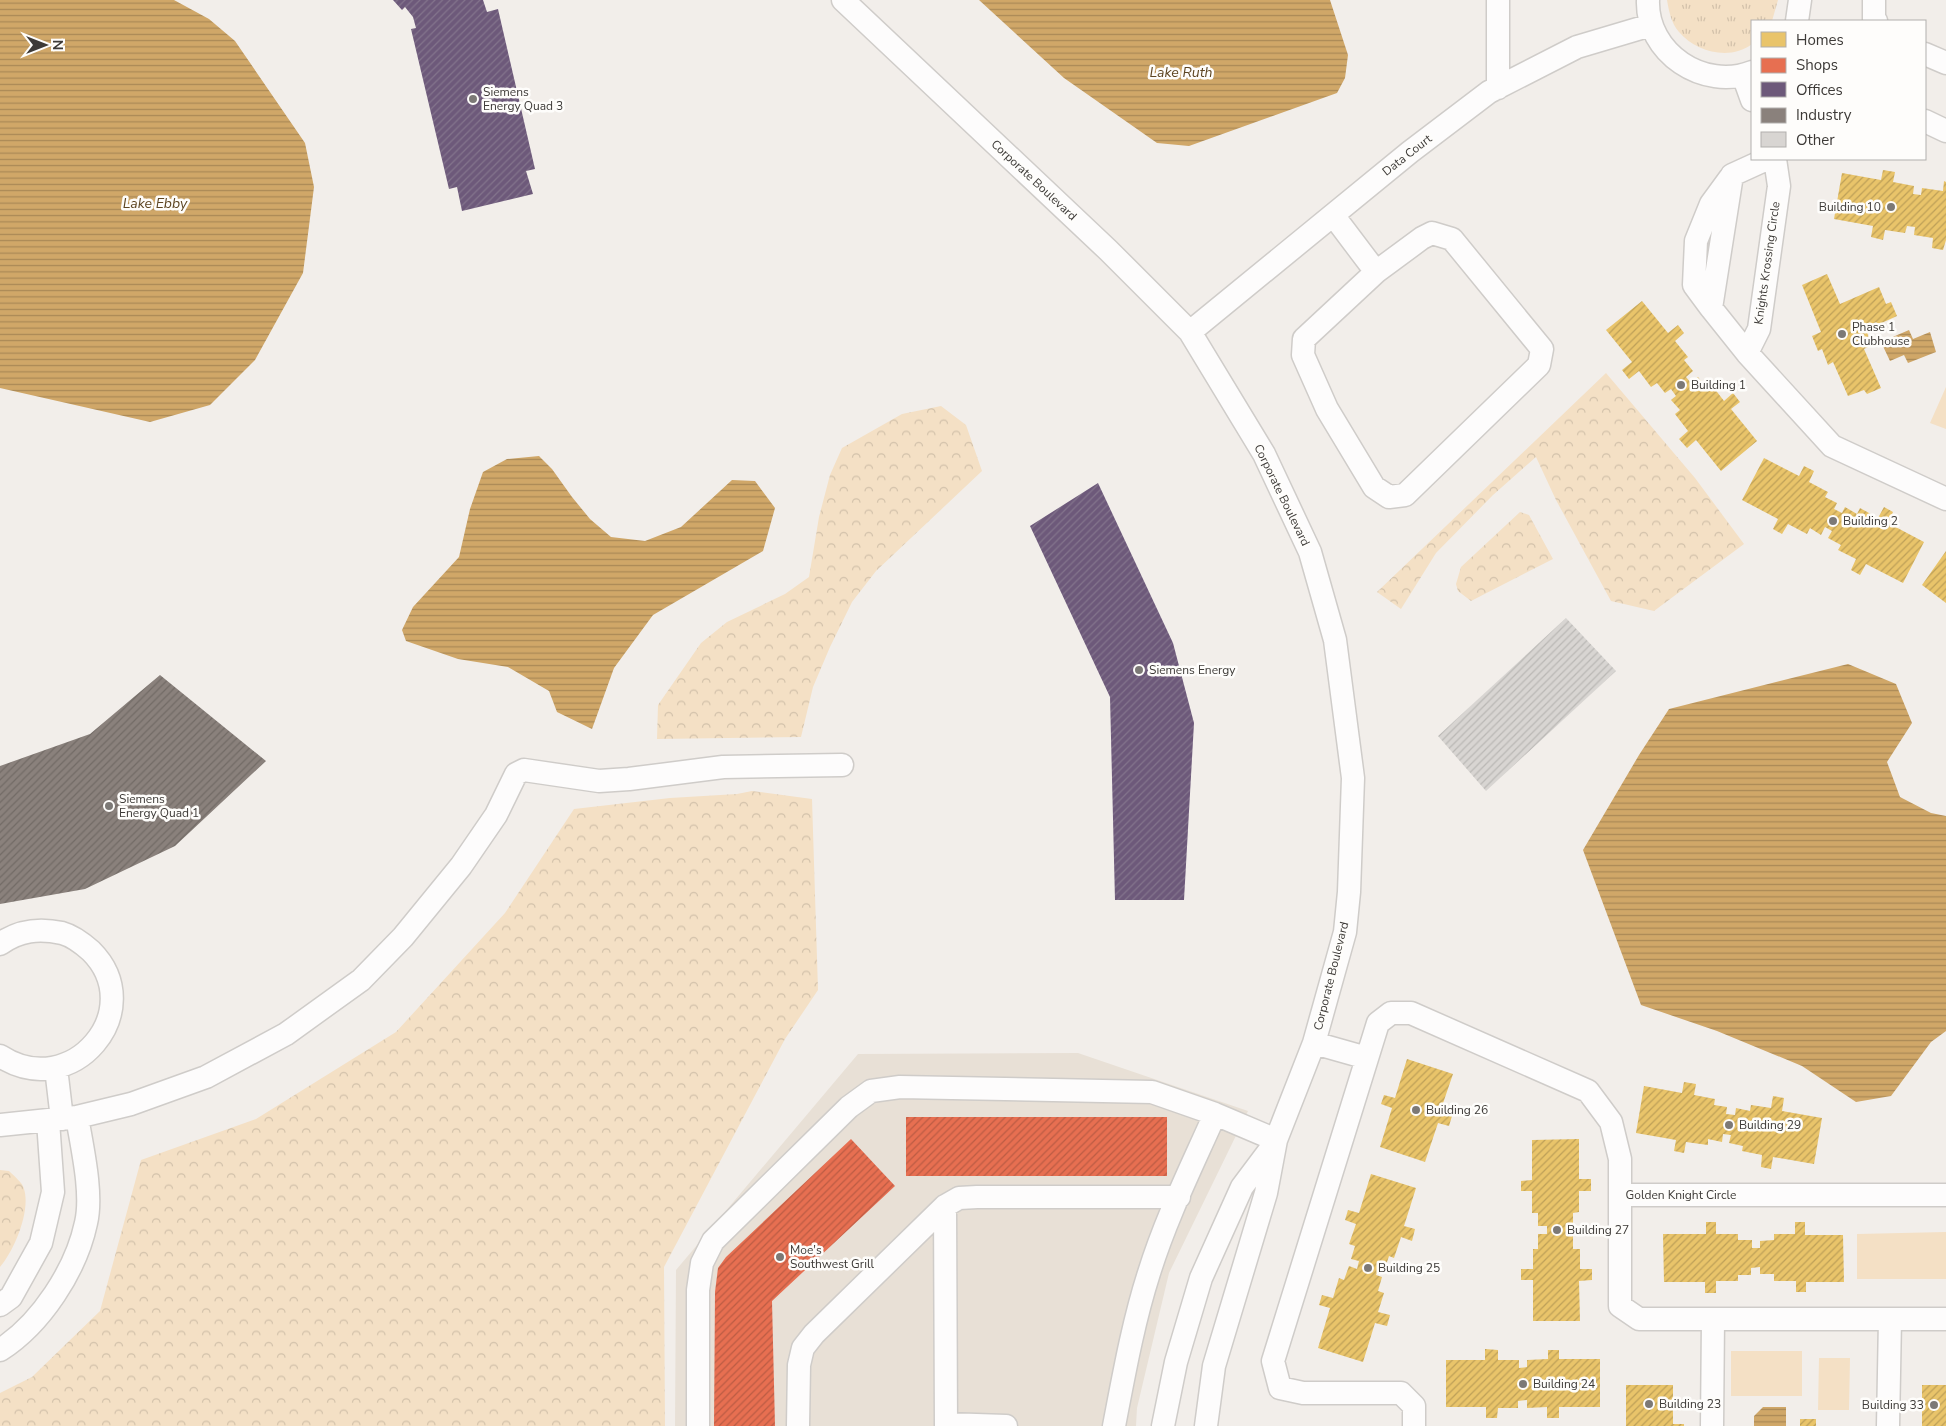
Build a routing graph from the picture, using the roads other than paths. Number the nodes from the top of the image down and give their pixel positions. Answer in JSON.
{"nodes":[{"id":1,"x":843,"y":0,"type":"edge"},
{"id":2,"x":1498,"y":0,"type":"edge"},
{"id":3,"x":1648,"y":0,"type":"edge"},
{"id":4,"x":1800,"y":0,"type":"edge"},
{"id":5,"x":1874,"y":0,"type":"edge"},
{"id":6,"x":1797,"y":20,"type":"edge"},
{"id":7,"x":1875,"y":20,"type":"edge"},
{"id":8,"x":1652,"y":25,"type":"junction"},
{"id":9,"x":1926,"y":54,"type":"edge"},
{"id":10,"x":1946,"y":63,"type":"edge"},
{"id":11,"x":1748,"y":73,"type":"edge"},
{"id":12,"x":1498,"y":88,"type":"junction"},
{"id":13,"x":1751,"y":93,"type":"edge"},
{"id":14,"x":1926,"y":121,"type":"edge"},
{"id":15,"x":1946,"y":131,"type":"edge"},
{"id":16,"x":1765,"y":160,"type":"edge"},
{"id":17,"x":1775,"y":160,"type":"edge"},
{"id":18,"x":1333,"y":215,"type":"junction"},
{"id":19,"x":1376,"y":272,"type":"junction"},
{"id":20,"x":1190,"y":332,"type":"junction"},
{"id":21,"x":1747,"y":352,"type":"junction"},
{"id":22,"x":1946,"y":499,"type":"edge"},
{"id":23,"x":842,"y":765,"type":"dead end"},
{"id":24,"x":0,"y":944,"type":"edge"},
{"id":25,"x":1314,"y":1043,"type":"junction"},
{"id":26,"x":0,"y":1056,"type":"edge"},
{"id":27,"x":1367,"y":1058,"type":"junction"},
{"id":28,"x":56,"y":1068,"type":"junction"},
{"id":29,"x":1215,"y":1114,"type":"junction"},
{"id":30,"x":63,"y":1119,"type":"junction"},
{"id":31,"x":0,"y":1125,"type":"edge"},
{"id":32,"x":1276,"y":1140,"type":"junction"},
{"id":33,"x":1620,"y":1195,"type":"junction"},
{"id":34,"x":1946,"y":1195,"type":"edge"},
{"id":35,"x":1179,"y":1197,"type":"junction"},
{"id":36,"x":945,"y":1206,"type":"junction"},
{"id":37,"x":0,"y":1305,"type":"edge"},
{"id":38,"x":1713,"y":1319,"type":"junction"},
{"id":39,"x":1890,"y":1319,"type":"junction"},
{"id":40,"x":1946,"y":1319,"type":"edge"},
{"id":41,"x":0,"y":1350,"type":"edge"},
{"id":42,"x":946,"y":1425,"type":"edge"},
{"id":43,"x":698,"y":1426,"type":"edge"},
{"id":44,"x":798,"y":1426,"type":"edge"},
{"id":45,"x":1006,"y":1426,"type":"edge"},
{"id":46,"x":1114,"y":1426,"type":"edge"},
{"id":47,"x":1163,"y":1426,"type":"edge"},
{"id":48,"x":1206,"y":1426,"type":"edge"},
{"id":49,"x":1414,"y":1426,"type":"edge"},
{"id":50,"x":1712,"y":1426,"type":"edge"},
{"id":51,"x":1888,"y":1426,"type":"edge"}],
"edges":[{"from":1,"to":20,"type":"street","name":"Corporate Boulevard"},
{"from":2,"to":12,"type":"street"},
{"from":3,"to":8,"type":"street"},
{"from":4,"to":6,"type":"street"},
{"from":5,"to":7,"type":"street"},
{"from":8,"to":11,"type":"street"},
{"from":8,"to":12,"type":"street","name":"Data Court"},
{"from":9,"to":10,"type":"street"},
{"from":11,"to":13,"type":"street"},
{"from":12,"to":18,"type":"street","name":"Data Court"},
{"from":14,"to":15,"type":"street"},
{"from":16,"to":21,"type":"street"},
{"from":17,"to":21,"type":"street","name":"Knights Krossing Circle"},
{"from":18,"to":19,"type":"street"},
{"from":18,"to":20,"type":"street","name":"Data Court"},
{"from":19,"to":19,"type":"street"},
{"from":20,"to":25,"type":"street","name":"Corporate Boulevard"},
{"from":21,"to":22,"type":"street"},
{"from":23,"to":30,"type":"street"},
{"from":24,"to":28,"type":"street"},
{"from":25,"to":27,"type":"street"},
{"from":25,"to":32,"type":"street","name":"Corporate Boulevard"},
{"from":26,"to":28,"type":"street"},
{"from":27,"to":33,"type":"street"},
{"from":27,"to":49,"type":"street"},
{"from":28,"to":30,"type":"street"},
{"from":29,"to":32,"type":"street"},
{"from":29,"to":35,"type":"street"},
{"from":29,"to":43,"type":"street"},
{"from":30,"to":31,"type":"street"},
{"from":30,"to":37,"type":"street"},
{"from":30,"to":41,"type":"street"},
{"from":32,"to":47,"type":"street","name":"Corporate Boulevard"},
{"from":32,"to":48,"type":"street","name":"Corporate Boulevard"},
{"from":33,"to":34,"type":"street","name":"Golden Knight Circle"},
{"from":33,"to":38,"type":"street","name":"Golden Knight Circle"},
{"from":35,"to":36,"type":"street"},
{"from":35,"to":46,"type":"street"},
{"from":36,"to":42,"type":"street"},
{"from":36,"to":44,"type":"street"},
{"from":38,"to":39,"type":"street","name":"Golden Knight Circle"},
{"from":38,"to":50,"type":"street"},
{"from":39,"to":40,"type":"street","name":"Golden Knight Circle"},
{"from":39,"to":51,"type":"street"},
{"from":42,"to":45,"type":"street"}]}
